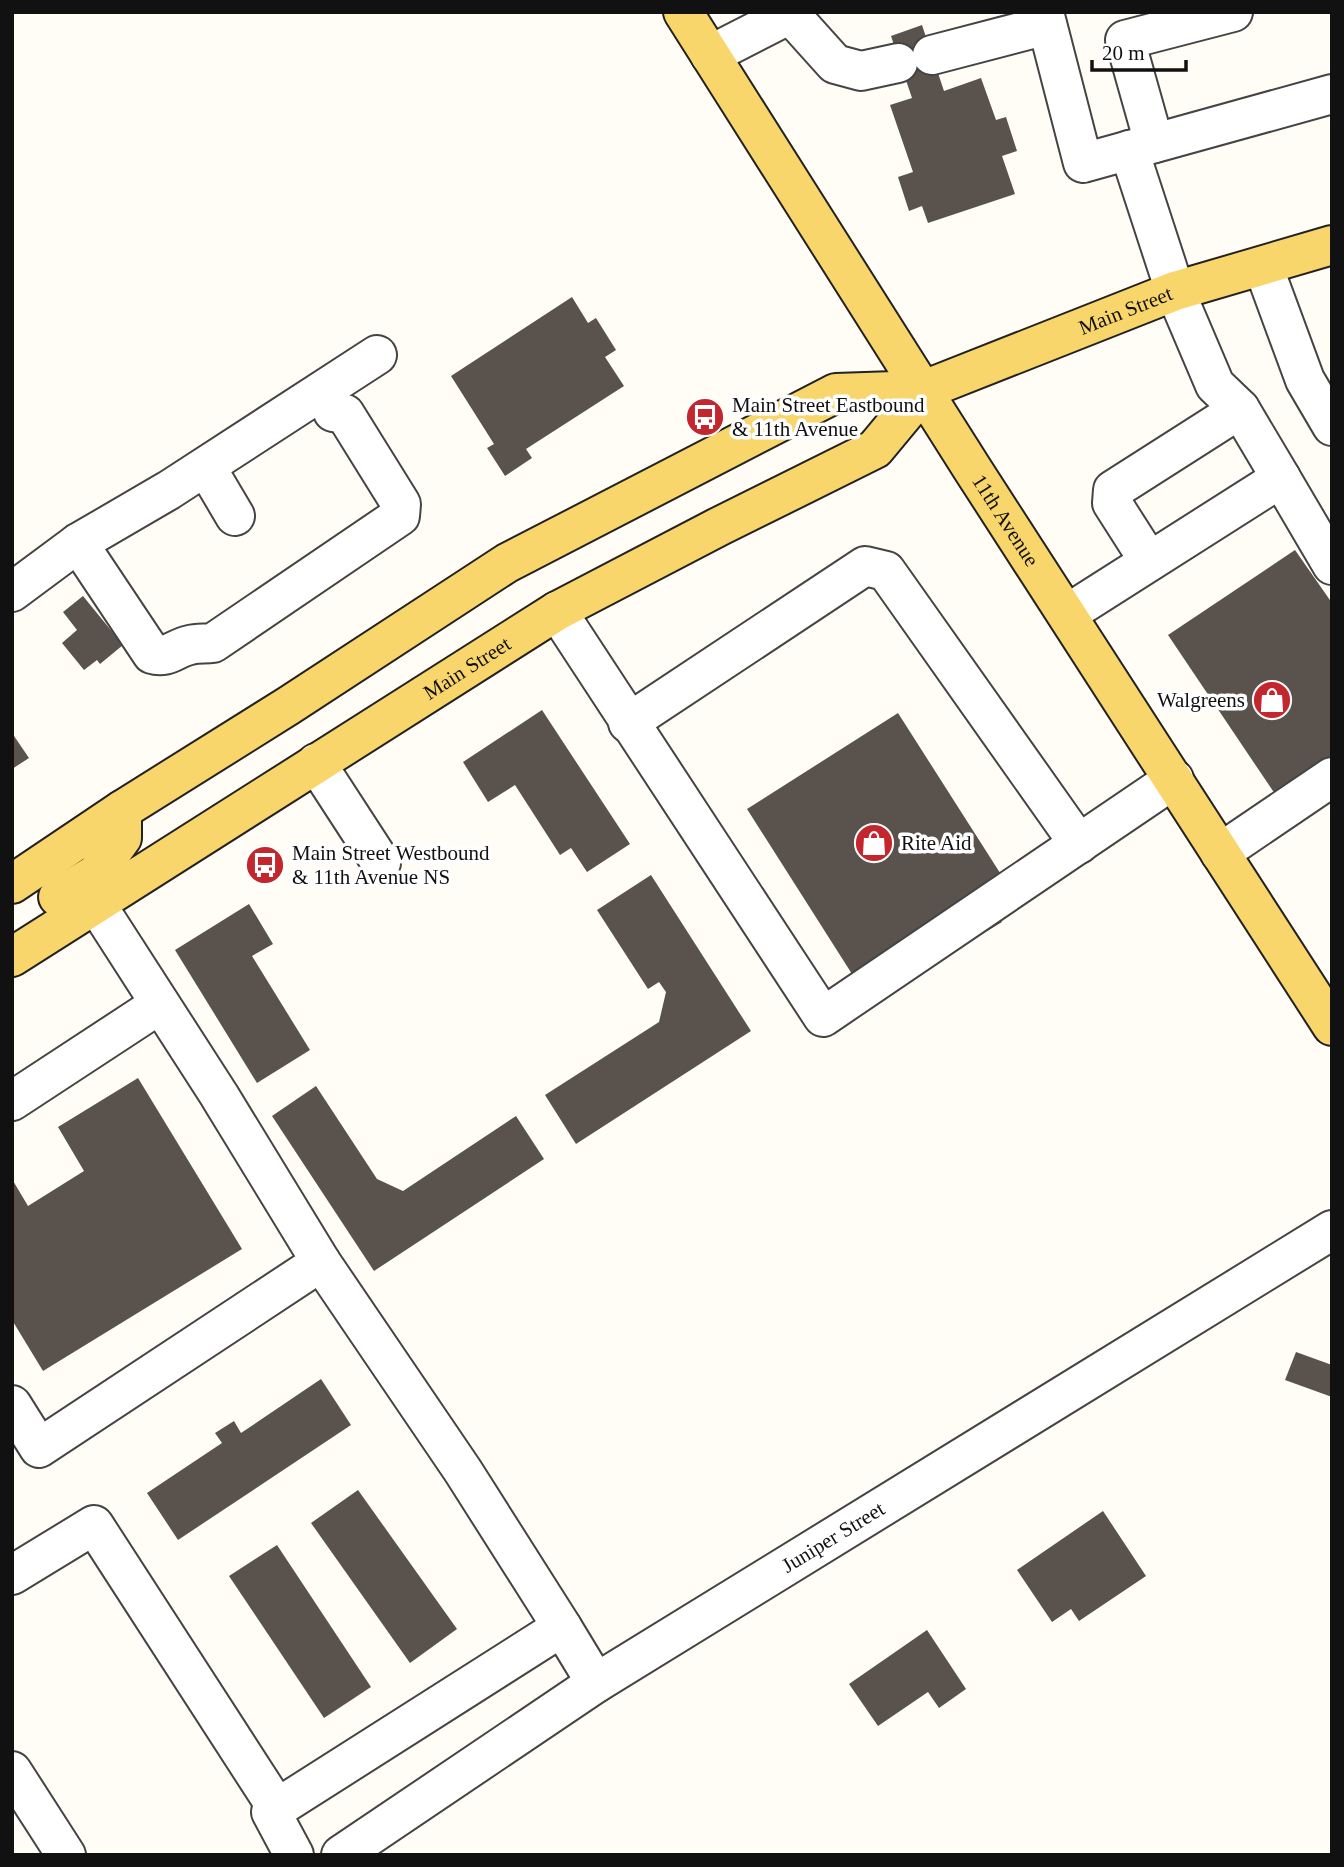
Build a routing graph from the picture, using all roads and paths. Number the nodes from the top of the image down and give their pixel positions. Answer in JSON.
{"nodes":[{"id":1,"x":683,"y":12,"type":"edge"},
{"id":2,"x":1233,"y":12,"type":"edge"},
{"id":3,"x":792,"y":13,"type":"edge"},
{"id":4,"x":1046,"y":19,"type":"edge"},
{"id":5,"x":1121,"y":26,"type":"edge"},
{"id":6,"x":710,"y":55,"type":"junction"},
{"id":7,"x":1332,"y":94,"type":"edge"},
{"id":8,"x":1142,"y":147,"type":"junction"},
{"id":9,"x":1332,"y":245,"type":"edge"},
{"id":10,"x":1263,"y":266,"type":"junction"},
{"id":11,"x":1175,"y":291,"type":"junction"},
{"id":12,"x":377,"y":355,"type":"dead end"},
{"id":13,"x":924,"y":390,"type":"junction"},
{"id":14,"x":327,"y":402,"type":"junction"},
{"id":15,"x":1327,"y":408,"type":"edge"},
{"id":16,"x":1240,"y":409,"type":"junction"},
{"id":17,"x":206,"y":467,"type":"junction"},
{"id":18,"x":1282,"y":478,"type":"junction"},
{"id":19,"x":235,"y":516,"type":"dead end"},
{"id":20,"x":78,"y":543,"type":"junction"},
{"id":21,"x":1149,"y":561,"type":"junction"},
{"id":22,"x":1332,"y":565,"type":"edge"},
{"id":23,"x":12,"y":592,"type":"edge"},
{"id":24,"x":557,"y":611,"type":"junction"},
{"id":25,"x":1067,"y":614,"type":"junction"},
{"id":26,"x":628,"y":723,"type":"junction"},
{"id":27,"x":316,"y":763,"type":"junction"},
{"id":28,"x":1332,"y":777,"type":"edge"},
{"id":29,"x":1174,"y":779,"type":"junction"},
{"id":30,"x":122,"y":810,"type":"junction"},
{"id":31,"x":1079,"y":844,"type":"junction"},
{"id":32,"x":1220,"y":853,"type":"junction"},
{"id":33,"x":381,"y":863,"type":"dead end"},
{"id":34,"x":12,"y":884,"type":"edge"},
{"id":35,"x":96,"y":904,"type":"junction"},
{"id":36,"x":12,"y":926,"type":"edge"},
{"id":37,"x":12,"y":957,"type":"edge"},
{"id":38,"x":160,"y":1004,"type":"junction"},
{"id":39,"x":1332,"y":1026,"type":"edge"},
{"id":40,"x":12,"y":1101,"type":"edge"},
{"id":41,"x":1332,"y":1230,"type":"edge"},
{"id":42,"x":321,"y":1262,"type":"junction"},
{"id":43,"x":12,"y":1405,"type":"edge"},
{"id":44,"x":12,"y":1575,"type":"edge"},
{"id":45,"x":562,"y":1626,"type":"junction"},
{"id":46,"x":596,"y":1683,"type":"junction"},
{"id":47,"x":12,"y":1771,"type":"edge"},
{"id":48,"x":280,"y":1840,"type":"edge"},
{"id":49,"x":66,"y":1855,"type":"edge"},
{"id":50,"x":341,"y":1855,"type":"edge"}],
"edges":[{"from":1,"to":6,"type":"main road","name":"11th Avenue"},
{"from":2,"to":5,"type":"street"},
{"from":3,"to":4,"type":"street"},
{"from":3,"to":6,"type":"street"},
{"from":4,"to":8,"type":"street"},
{"from":5,"to":8,"type":"street"},
{"from":6,"to":13,"type":"main road","name":"11th Avenue"},
{"from":7,"to":8,"type":"street"},
{"from":8,"to":11,"type":"street"},
{"from":9,"to":10,"type":"main road","name":"Main Street"},
{"from":10,"to":11,"type":"main road","name":"Main Street"},
{"from":10,"to":15,"type":"street"},
{"from":11,"to":13,"type":"main road","name":"Main Street"},
{"from":11,"to":16,"type":"street"},
{"from":12,"to":14,"type":"street"},
{"from":13,"to":24,"type":"main road","name":"Main Street"},
{"from":13,"to":25,"type":"main road","name":"11th Avenue"},
{"from":13,"to":30,"type":"main road","name":"Main Street"},
{"from":14,"to":17,"type":"street"},
{"from":14,"to":20,"type":"street"},
{"from":16,"to":18,"type":"street"},
{"from":16,"to":21,"type":"street"},
{"from":17,"to":19,"type":"street"},
{"from":17,"to":20,"type":"street"},
{"from":18,"to":21,"type":"street"},
{"from":18,"to":22,"type":"street"},
{"from":20,"to":23,"type":"street"},
{"from":21,"to":25,"type":"street"},
{"from":24,"to":26,"type":"street"},
{"from":24,"to":27,"type":"main road","name":"Main Street"},
{"from":25,"to":29,"type":"main road","name":"11th Avenue"},
{"from":26,"to":31,"type":"street"},
{"from":26,"to":31,"type":"street"},
{"from":27,"to":33,"type":"street"},
{"from":27,"to":35,"type":"main road","name":"Main Street"},
{"from":28,"to":32,"type":"street"},
{"from":29,"to":31,"type":"street"},
{"from":29,"to":32,"type":"main road","name":"11th Avenue"},
{"from":30,"to":34,"type":"main road","name":"Main Street"},
{"from":30,"to":36,"type":"main road"},
{"from":32,"to":39,"type":"main road","name":"11th Avenue"},
{"from":35,"to":37,"type":"main road","name":"Main Street"},
{"from":35,"to":38,"type":"street"},
{"from":38,"to":40,"type":"street"},
{"from":38,"to":42,"type":"street"},
{"from":41,"to":46,"type":"street","name":"Juniper Street"},
{"from":42,"to":43,"type":"street"},
{"from":42,"to":45,"type":"street"},
{"from":44,"to":48,"type":"street"},
{"from":45,"to":46,"type":"street"},
{"from":45,"to":48,"type":"street"},
{"from":46,"to":50,"type":"street","name":"Juniper Street"},
{"from":47,"to":49,"type":"street"}]}
